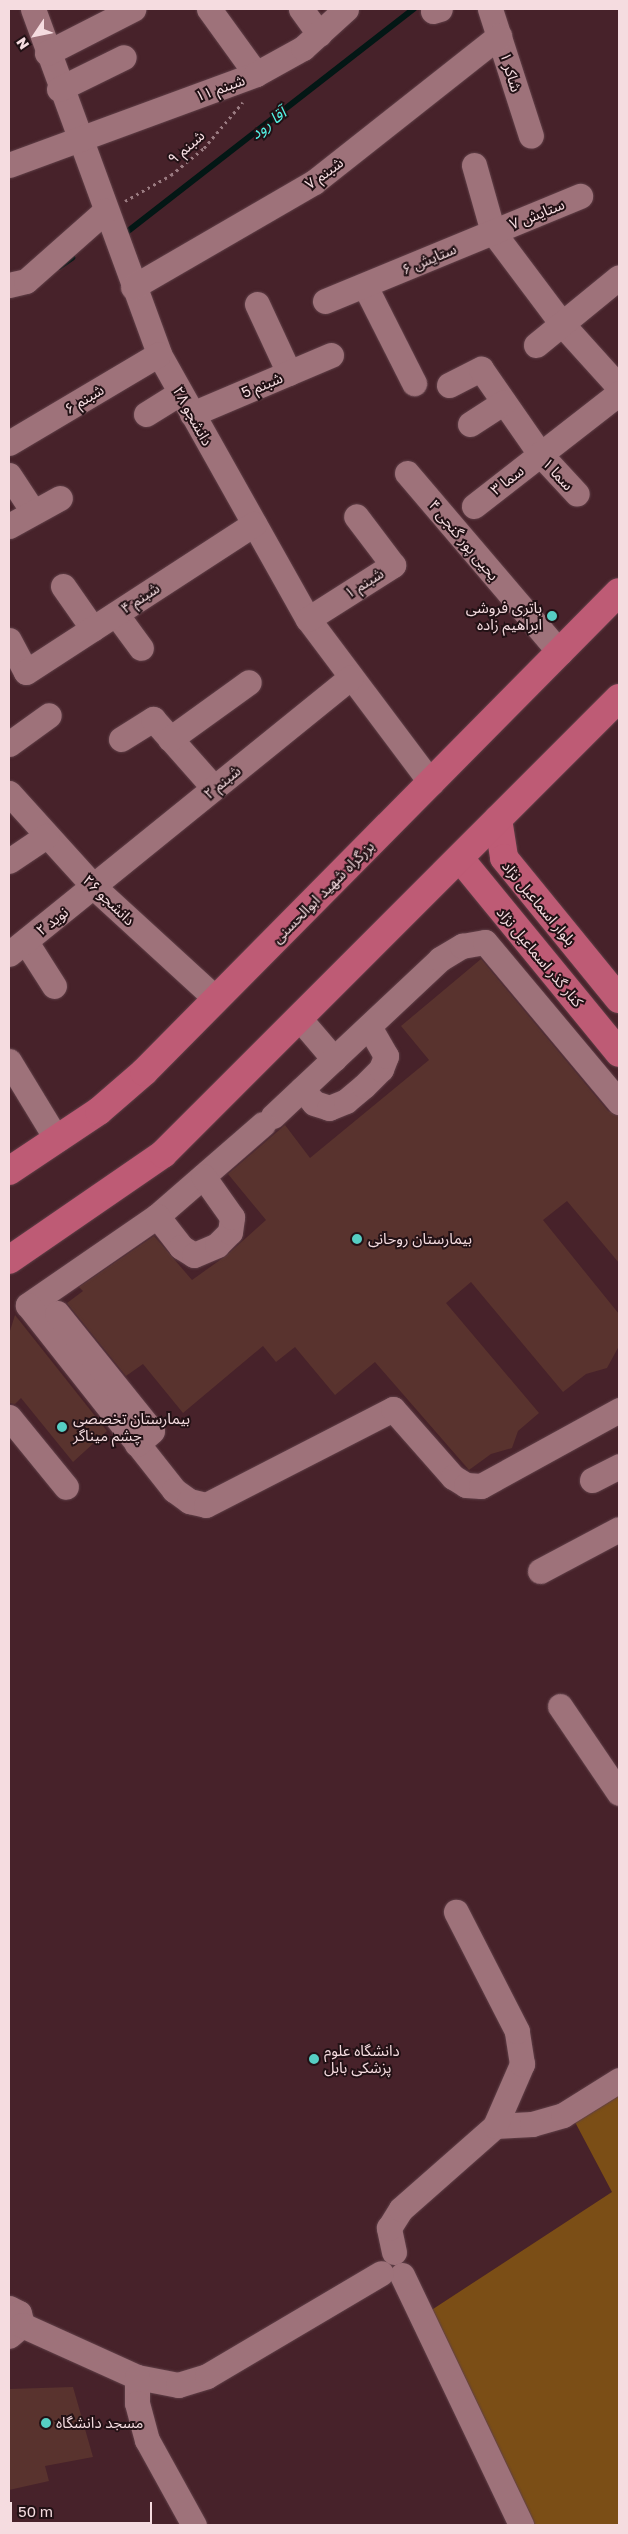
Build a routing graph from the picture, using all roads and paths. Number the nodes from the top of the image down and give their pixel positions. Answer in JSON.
{"nodes":[{"id":1,"x":33,"y":9,"type":"edge"},
{"id":2,"x":133,"y":9,"type":"edge"},
{"id":3,"x":209,"y":9,"type":"edge"},
{"id":4,"x":301,"y":9,"type":"edge"},
{"id":5,"x":346,"y":9,"type":"edge"},
{"id":6,"x":490,"y":9,"type":"edge"},
{"id":7,"x":319,"y":34,"type":"junction"},
{"id":8,"x":499,"y":36,"type":"junction"},
{"id":9,"x":47,"y":52,"type":"junction"},
{"id":10,"x":124,"y":57,"type":"dead end"},
{"id":11,"x":256,"y":74,"type":"junction"},
{"id":12,"x":59,"y":89,"type":"junction"},
{"id":13,"x":530,"y":136,"type":"dead end"},
{"id":14,"x":79,"y":140,"type":"junction"},
{"id":15,"x":9,"y":165,"type":"edge"},
{"id":16,"x":474,"y":165,"type":"dead end"},
{"id":17,"x":580,"y":196,"type":"dead end"},
{"id":18,"x":105,"y":211,"type":"junction"},
{"id":19,"x":493,"y":232,"type":"junction"},
{"id":20,"x":619,"y":277,"type":"edge"},
{"id":21,"x":9,"y":286,"type":"edge"},
{"id":22,"x":365,"y":286,"type":"junction"},
{"id":23,"x":132,"y":287,"type":"junction"},
{"id":24,"x":325,"y":301,"type":"dead end"},
{"id":25,"x":257,"y":304,"type":"dead end"},
{"id":26,"x":562,"y":324,"type":"junction"},
{"id":27,"x":536,"y":345,"type":"dead end"},
{"id":28,"x":159,"y":354,"type":"junction"},
{"id":29,"x":331,"y":355,"type":"dead end"},
{"id":30,"x":289,"y":373,"type":"junction"},
{"id":31,"x":414,"y":383,"type":"dead end"},
{"id":32,"x":449,"y":385,"type":"dead end"},
{"id":33,"x":619,"y":387,"type":"edge"},
{"id":34,"x":180,"y":393,"type":"junction"},
{"id":35,"x":619,"y":393,"type":"edge"},
{"id":36,"x":504,"y":402,"type":"junction"},
{"id":37,"x":146,"y":414,"type":"dead end"},
{"id":38,"x":192,"y":414,"type":"junction"},
{"id":39,"x":470,"y":424,"type":"dead end"},
{"id":40,"x":9,"y":443,"type":"edge"},
{"id":41,"x":540,"y":454,"type":"junction"},
{"id":42,"x":407,"y":473,"type":"dead end"},
{"id":43,"x":9,"y":475,"type":"edge"},
{"id":44,"x":577,"y":494,"type":"dead end"},
{"id":45,"x":60,"y":498,"type":"dead end"},
{"id":46,"x":474,"y":506,"type":"dead end"},
{"id":47,"x":32,"y":510,"type":"junction"},
{"id":48,"x":356,"y":516,"type":"dead end"},
{"id":49,"x":254,"y":524,"type":"junction"},
{"id":50,"x":9,"y":526,"type":"edge"},
{"id":51,"x":63,"y":586,"type":"dead end"},
{"id":52,"x":619,"y":592,"type":"edge"},
{"id":53,"x":116,"y":614,"type":"junction"},
{"id":54,"x":308,"y":619,"type":"junction"},
{"id":55,"x":93,"y":629,"type":"junction"},
{"id":56,"x":9,"y":640,"type":"edge"},
{"id":57,"x":141,"y":648,"type":"dead end"},
{"id":58,"x":560,"y":653,"type":"junction"},
{"id":59,"x":351,"y":677,"type":"junction"},
{"id":60,"x":249,"y":682,"type":"dead end"},
{"id":61,"x":619,"y":698,"type":"edge"},
{"id":62,"x":49,"y":715,"type":"dead end"},
{"id":63,"x":121,"y":738,"type":"dead end"},
{"id":64,"x":170,"y":739,"type":"junction"},
{"id":65,"x":9,"y":744,"type":"edge"},
{"id":66,"x":431,"y":783,"type":"junction"},
{"id":67,"x":214,"y":788,"type":"junction"},
{"id":68,"x":9,"y":792,"type":"edge"},
{"id":69,"x":498,"y":819,"type":"junction"},
{"id":70,"x":46,"y":836,"type":"junction"},
{"id":71,"x":504,"y":858,"type":"junction"},
{"id":72,"x":9,"y":861,"type":"edge"},
{"id":73,"x":462,"y":861,"type":"junction"},
{"id":74,"x":95,"y":888,"type":"junction"},
{"id":75,"x":420,"y":897,"type":"junction"},
{"id":76,"x":17,"y":948,"type":"edge"},
{"id":77,"x":54,"y":986,"type":"dead end"},
{"id":78,"x":616,"y":988,"type":"edge"},
{"id":79,"x":216,"y":1000,"type":"junction"},
{"id":80,"x":299,"y":1018,"type":"junction"},
{"id":81,"x":369,"y":1026,"type":"junction"},
{"id":82,"x":619,"y":1053,"type":"edge"},
{"id":83,"x":334,"y":1059,"type":"junction"},
{"id":84,"x":9,"y":1061,"type":"edge"},
{"id":85,"x":302,"y":1089,"type":"junction"},
{"id":86,"x":619,"y":1102,"type":"edge"},
{"id":87,"x":57,"y":1140,"type":"junction"},
{"id":88,"x":9,"y":1171,"type":"edge"},
{"id":89,"x":203,"y":1176,"type":"junction"},
{"id":90,"x":157,"y":1216,"type":"junction"},
{"id":91,"x":9,"y":1260,"type":"edge"},
{"id":92,"x":58,"y":1313,"type":"dead end"},
{"id":93,"x":619,"y":1410,"type":"edge"},
{"id":94,"x":9,"y":1417,"type":"edge"},
{"id":95,"x":137,"y":1444,"type":"junction"},
{"id":96,"x":619,"y":1466,"type":"edge"},
{"id":97,"x":592,"y":1480,"type":"dead end"},
{"id":98,"x":66,"y":1487,"type":"dead end"},
{"id":99,"x":619,"y":1529,"type":"edge"},
{"id":100,"x":540,"y":1571,"type":"dead end"},
{"id":101,"x":560,"y":1706,"type":"dead end"},
{"id":102,"x":619,"y":1793,"type":"edge"},
{"id":103,"x":456,"y":1912,"type":"dead end"},
{"id":104,"x":619,"y":2080,"type":"edge"},
{"id":105,"x":495,"y":2126,"type":"junction"},
{"id":106,"x":391,"y":2274,"type":"junction"},
{"id":107,"x":13,"y":2323,"type":"edge"},
{"id":108,"x":137,"y":2378,"type":"junction"},
{"id":109,"x":194,"y":2525,"type":"edge"},
{"id":110,"x":522,"y":2525,"type":"edge"}],
"edges":[{"from":1,"to":9,"type":"street","name":"دانشجو ۲۸"},
{"from":2,"to":9,"type":"street"},
{"from":3,"to":11,"type":"street"},
{"from":4,"to":7,"type":"street"},
{"from":5,"to":7,"type":"street","name":"شبنم ۱۱"},
{"from":6,"to":8,"type":"street","name":"شاکر ۱"},
{"from":7,"to":11,"type":"street","name":"شبنم ۱۱"},
{"from":8,"to":13,"type":"street","name":"شاکر ۱"},
{"from":8,"to":23,"type":"street","name":"شبنم ۷"},
{"from":9,"to":12,"type":"street","name":"دانشجو ۲۸"},
{"from":10,"to":12,"type":"street"},
{"from":11,"to":14,"type":"street","name":"شبنم ۱۱"},
{"from":11,"to":18,"type":"path","name":"شبنم ۹"},
{"from":12,"to":14,"type":"street","name":"دانشجو ۲۸"},
{"from":14,"to":15,"type":"street","name":"شبنم ۱۱"},
{"from":14,"to":18,"type":"street","name":"دانشجو ۲۸"},
{"from":16,"to":19,"type":"street"},
{"from":17,"to":19,"type":"street","name":"ستایش ۷"},
{"from":18,"to":21,"type":"street"},
{"from":18,"to":23,"type":"street","name":"دانشجو ۲۸"},
{"from":19,"to":22,"type":"street","name":"ستایش ۶"},
{"from":19,"to":26,"type":"street"},
{"from":20,"to":26,"type":"street"},
{"from":22,"to":24,"type":"street","name":"ستایش ۶"},
{"from":22,"to":31,"type":"street"},
{"from":23,"to":28,"type":"street","name":"دانشجو ۲۸"},
{"from":25,"to":30,"type":"street"},
{"from":26,"to":27,"type":"street"},
{"from":26,"to":33,"type":"street"},
{"from":28,"to":34,"type":"street","name":"دانشجو ۲۸"},
{"from":28,"to":40,"type":"street","name":"شبنم ۶"},
{"from":29,"to":30,"type":"street","name":"شبنم 5"},
{"from":30,"to":38,"type":"street","name":"شبنم 5"},
{"from":32,"to":36,"type":"street","name":"سما ۱"},
{"from":34,"to":37,"type":"street"},
{"from":34,"to":38,"type":"street","name":"دانشجو ۲۸"},
{"from":35,"to":41,"type":"street","name":"سما ۳"},
{"from":36,"to":39,"type":"street"},
{"from":36,"to":41,"type":"street","name":"سما ۱"},
{"from":38,"to":49,"type":"street","name":"دانشجو ۲۸"},
{"from":41,"to":44,"type":"street","name":"سما ۱"},
{"from":41,"to":46,"type":"street","name":"سما ۳"},
{"from":42,"to":58,"type":"street","name":"یحیی پور گنجی ۴"},
{"from":43,"to":47,"type":"street"},
{"from":45,"to":47,"type":"street"},
{"from":47,"to":50,"type":"street"},
{"from":48,"to":54,"type":"street","name":"شبنم ۱"},
{"from":49,"to":53,"type":"street","name":"شبنم ۴"},
{"from":49,"to":54,"type":"street","name":"دانشجو ۲۸"},
{"from":51,"to":55,"type":"street"},
{"from":52,"to":58,"type":"main road","name":"بزرگراه شهید ابوالحسنی"},
{"from":53,"to":55,"type":"street","name":"شبنم ۴"},
{"from":53,"to":57,"type":"street"},
{"from":54,"to":59,"type":"street","name":"دانشجو ۲۸"},
{"from":55,"to":56,"type":"street","name":"شبنم ۴"},
{"from":58,"to":66,"type":"main road","name":"بزرگراه شهید ابوالحسنی"},
{"from":59,"to":66,"type":"street","name":"دانشجو ۲۸"},
{"from":59,"to":67,"type":"street","name":"شبنم ۲"},
{"from":60,"to":64,"type":"street"},
{"from":61,"to":69,"type":"main road"},
{"from":62,"to":65,"type":"street"},
{"from":63,"to":64,"type":"street"},
{"from":64,"to":67,"type":"street"},
{"from":66,"to":79,"type":"main road","name":"بزرگراه شهید ابوالحسنی"},
{"from":67,"to":74,"type":"street","name":"شبنم ۲"},
{"from":68,"to":70,"type":"street","name":"دانشجو ۲۶"},
{"from":69,"to":71,"type":"main road"},
{"from":69,"to":75,"type":"main road"},
{"from":70,"to":72,"type":"street"},
{"from":70,"to":74,"type":"street","name":"دانشجو ۲۶"},
{"from":71,"to":73,"type":"main road","name":"بلوار اسماعیل نژاد"},
{"from":71,"to":78,"type":"main road","name":"بلوار اسماعیل نژاد"},
{"from":73,"to":75,"type":"main road"},
{"from":73,"to":82,"type":"main road","name":"کنار گذر اسماعیل نژاد"},
{"from":74,"to":76,"type":"street","name":"نوید ۲"},
{"from":74,"to":79,"type":"street","name":"دانشجو ۲۶"},
{"from":75,"to":80,"type":"main road"},
{"from":76,"to":77,"type":"street"},
{"from":79,"to":87,"type":"main road","name":"بزرگراه شهید ابوالحسنی"},
{"from":80,"to":83,"type":"street"},
{"from":80,"to":91,"type":"main road"},
{"from":81,"to":83,"type":"street"},
{"from":81,"to":85,"type":"street"},
{"from":81,"to":86,"type":"street"},
{"from":83,"to":85,"type":"street"},
{"from":84,"to":87,"type":"street"},
{"from":85,"to":89,"type":"street"},
{"from":87,"to":88,"type":"main road","name":"بزرگراه شهید ابوالحسنی"},
{"from":89,"to":90,"type":"street"},
{"from":89,"to":90,"type":"street"},
{"from":90,"to":95,"type":"street"},
{"from":92,"to":95,"type":"street"},
{"from":93,"to":95,"type":"street"},
{"from":94,"to":98,"type":"street"},
{"from":96,"to":97,"type":"street"},
{"from":99,"to":100,"type":"street"},
{"from":101,"to":102,"type":"street"},
{"from":103,"to":105,"type":"street"},
{"from":104,"to":105,"type":"street"},
{"from":105,"to":106,"type":"street"},
{"from":106,"to":108,"type":"street"},
{"from":106,"to":110,"type":"street"},
{"from":107,"to":108,"type":"street"},
{"from":108,"to":109,"type":"street"}]}
